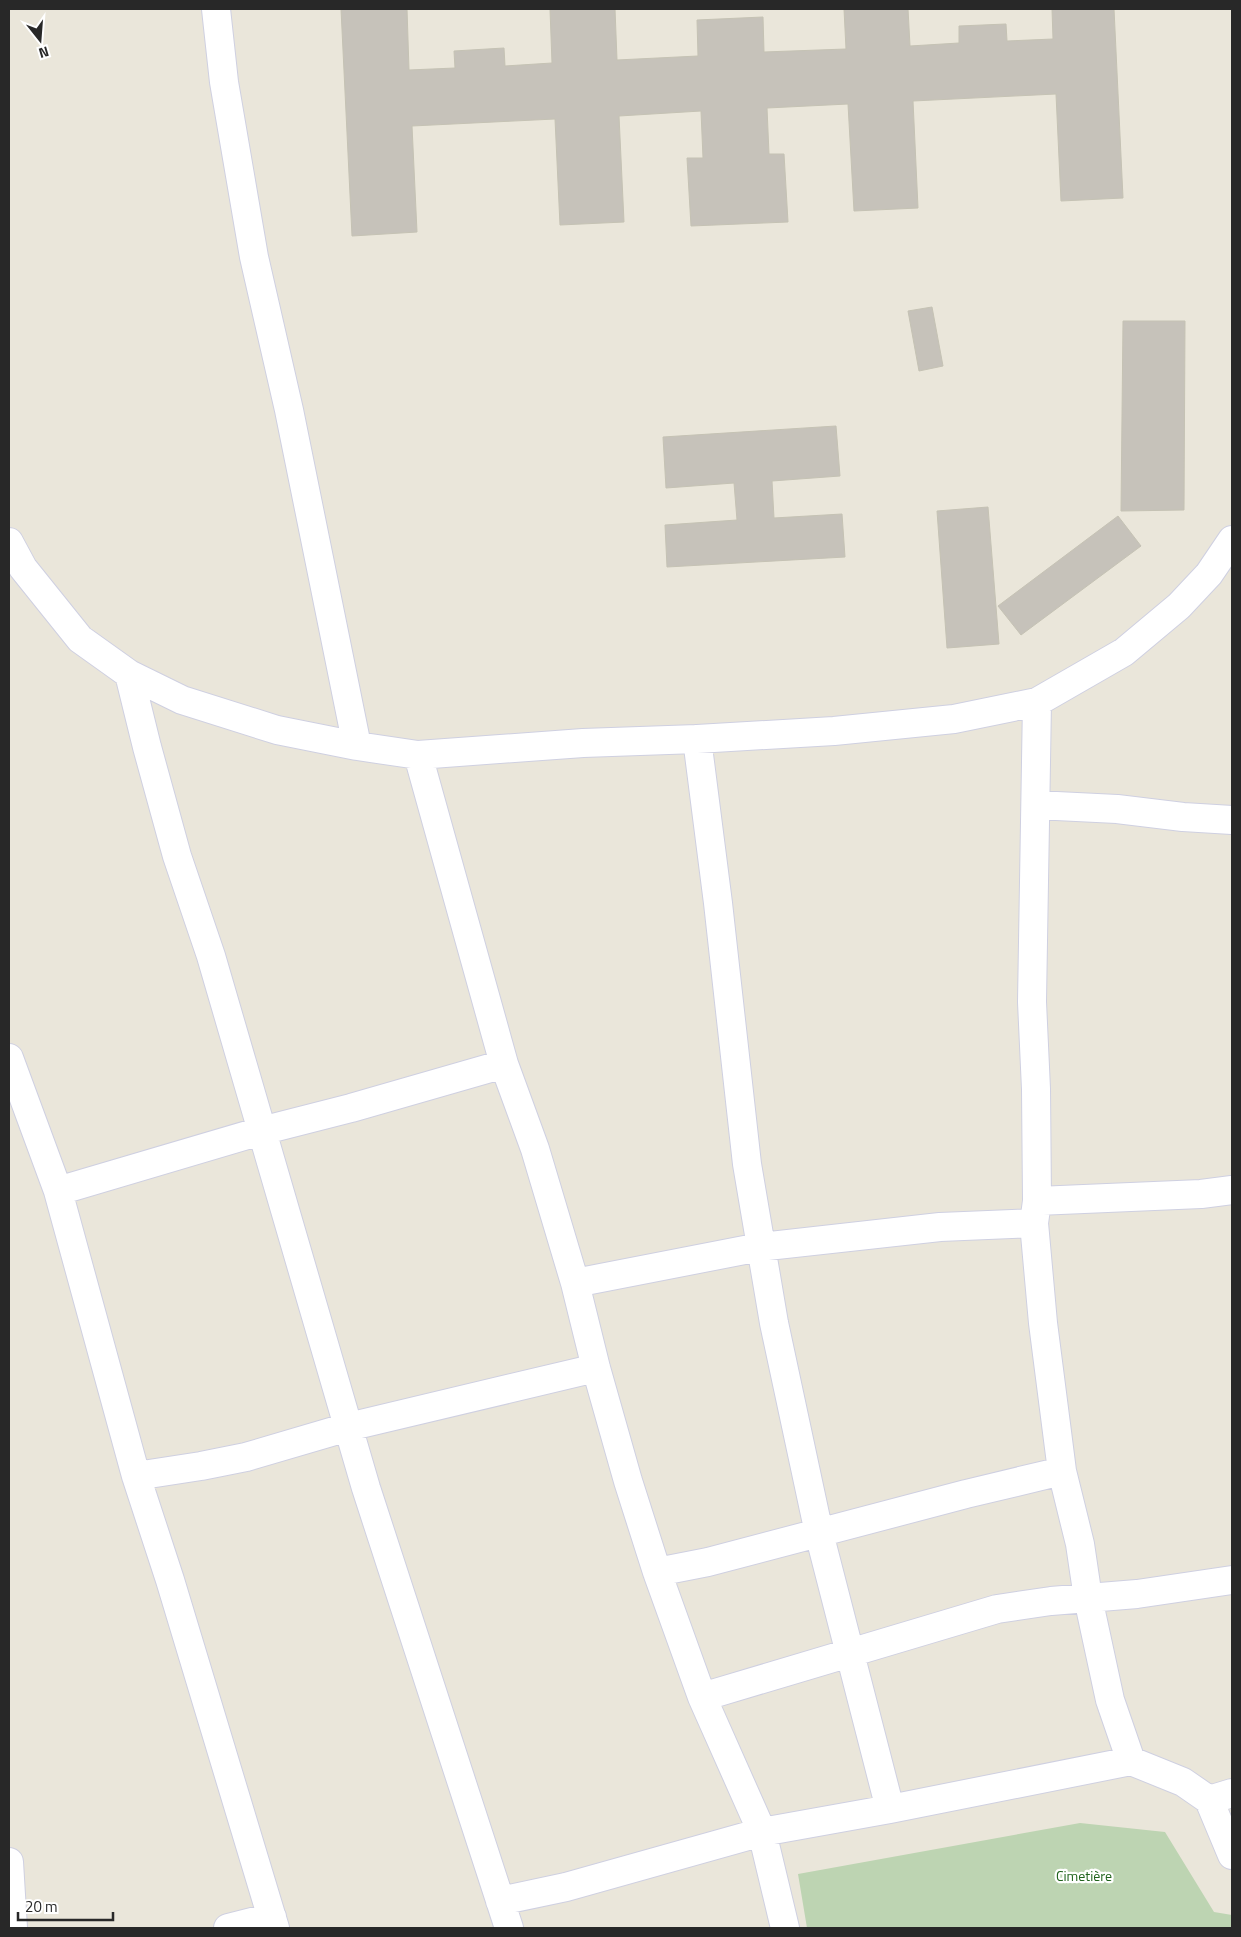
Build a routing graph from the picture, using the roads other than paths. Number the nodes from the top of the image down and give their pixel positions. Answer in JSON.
{"nodes":[{"id":1,"x":216,"y":9,"type":"edge"},
{"id":2,"x":1232,"y":540,"type":"edge"},
{"id":3,"x":9,"y":542,"type":"edge"},
{"id":4,"x":1220,"y":578,"type":"edge"},
{"id":5,"x":129,"y":674,"type":"junction"},
{"id":6,"x":1037,"y":702,"type":"junction"},
{"id":7,"x":697,"y":739,"type":"junction"},
{"id":8,"x":357,"y":746,"type":"junction"},
{"id":9,"x":418,"y":755,"type":"junction"},
{"id":10,"x":1036,"y":804,"type":"junction"},
{"id":11,"x":1232,"y":820,"type":"edge"},
{"id":12,"x":9,"y":1058,"type":"edge"},
{"id":13,"x":504,"y":1064,"type":"junction"},
{"id":14,"x":261,"y":1131,"type":"junction"},
{"id":15,"x":1232,"y":1190,"type":"edge"},
{"id":16,"x":58,"y":1191,"type":"junction"},
{"id":17,"x":1036,"y":1212,"type":"junction"},
{"id":18,"x":760,"y":1247,"type":"junction"},
{"id":19,"x":575,"y":1283,"type":"junction"},
{"id":20,"x":596,"y":1368,"type":"junction"},
{"id":21,"x":348,"y":1427,"type":"junction"},
{"id":22,"x":1062,"y":1472,"type":"junction"},
{"id":23,"x":136,"y":1476,"type":"junction"},
{"id":24,"x":819,"y":1533,"type":"junction"},
{"id":25,"x":657,"y":1572,"type":"junction"},
{"id":26,"x":1232,"y":1580,"type":"edge"},
{"id":27,"x":1088,"y":1598,"type":"junction"},
{"id":28,"x":850,"y":1653,"type":"junction"},
{"id":29,"x":702,"y":1697,"type":"junction"},
{"id":30,"x":1131,"y":1761,"type":"junction"},
{"id":31,"x":1220,"y":1797,"type":"edge"},
{"id":32,"x":890,"y":1810,"type":"junction"},
{"id":33,"x":762,"y":1832,"type":"junction"},
{"id":34,"x":1232,"y":1855,"type":"edge"},
{"id":35,"x":9,"y":1862,"type":"edge"},
{"id":36,"x":500,"y":1901,"type":"junction"},
{"id":37,"x":274,"y":1922,"type":"edge"},
{"id":38,"x":13,"y":1928,"type":"edge"},
{"id":39,"x":228,"y":1928,"type":"edge"},
{"id":40,"x":509,"y":1928,"type":"edge"},
{"id":41,"x":786,"y":1928,"type":"edge"}],
"edges":[{"from":1,"to":8,"type":"street"},
{"from":2,"to":4,"type":"street"},
{"from":3,"to":5,"type":"street"},
{"from":4,"to":6,"type":"street"},
{"from":5,"to":8,"type":"street"},
{"from":5,"to":14,"type":"street"},
{"from":6,"to":7,"type":"street"},
{"from":6,"to":10,"type":"street"},
{"from":7,"to":9,"type":"street"},
{"from":7,"to":18,"type":"street"},
{"from":8,"to":9,"type":"street"},
{"from":9,"to":13,"type":"street"},
{"from":10,"to":11,"type":"street"},
{"from":10,"to":17,"type":"street"},
{"from":12,"to":16,"type":"street"},
{"from":13,"to":14,"type":"street"},
{"from":13,"to":19,"type":"street"},
{"from":14,"to":16,"type":"street"},
{"from":14,"to":21,"type":"street"},
{"from":15,"to":17,"type":"street"},
{"from":16,"to":23,"type":"street"},
{"from":17,"to":18,"type":"street"},
{"from":17,"to":22,"type":"street"},
{"from":18,"to":19,"type":"street"},
{"from":18,"to":24,"type":"street"},
{"from":19,"to":20,"type":"street"},
{"from":20,"to":21,"type":"street"},
{"from":20,"to":25,"type":"street"},
{"from":21,"to":23,"type":"street"},
{"from":21,"to":36,"type":"street"},
{"from":22,"to":24,"type":"street"},
{"from":22,"to":27,"type":"street"},
{"from":23,"to":37,"type":"street"},
{"from":24,"to":25,"type":"street"},
{"from":24,"to":28,"type":"street"},
{"from":25,"to":29,"type":"street"},
{"from":26,"to":27,"type":"street"},
{"from":27,"to":28,"type":"street"},
{"from":27,"to":30,"type":"street"},
{"from":28,"to":29,"type":"street"},
{"from":28,"to":32,"type":"street"},
{"from":29,"to":33,"type":"street"},
{"from":30,"to":31,"type":"street"},
{"from":30,"to":32,"type":"street"},
{"from":31,"to":34,"type":"street"},
{"from":32,"to":33,"type":"street"},
{"from":33,"to":36,"type":"street"},
{"from":33,"to":41,"type":"street"},
{"from":35,"to":38,"type":"street"},
{"from":36,"to":40,"type":"street"},
{"from":37,"to":39,"type":"street"}]}
